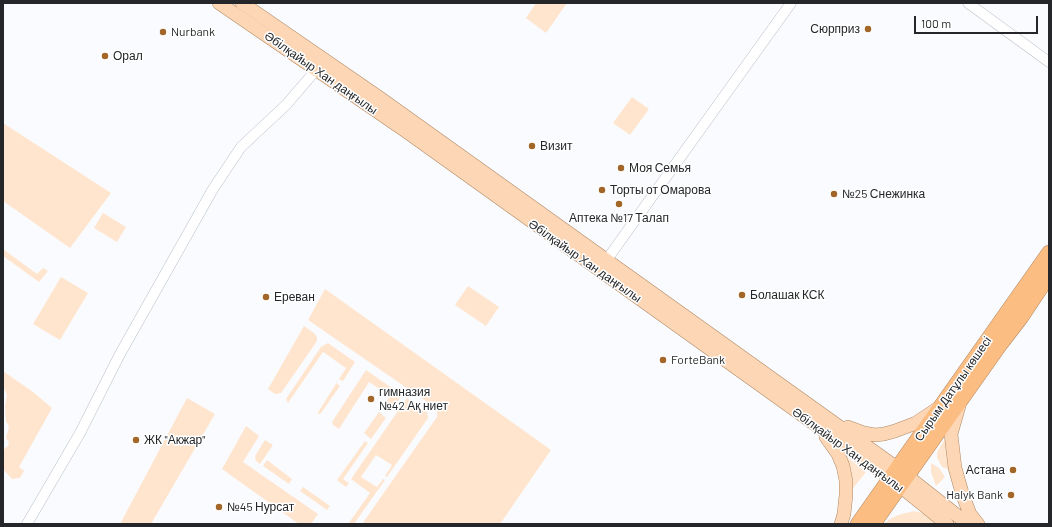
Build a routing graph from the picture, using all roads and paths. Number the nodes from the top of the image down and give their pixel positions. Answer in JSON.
{"nodes":[{"id":1,"x":219,"y":3,"type":"edge"},
{"id":2,"x":242,"y":3,"type":"edge"},
{"id":3,"x":791,"y":3,"type":"edge"},
{"id":4,"x":968,"y":3,"type":"edge"},
{"id":5,"x":321,"y":57,"type":"junction"},
{"id":6,"x":1049,"y":62,"type":"edge"},
{"id":7,"x":316,"y":70,"type":"junction"},
{"id":8,"x":1049,"y":253,"type":"edge"},
{"id":9,"x":603,"y":265,"type":"junction"},
{"id":10,"x":1049,"y":275,"type":"edge"},
{"id":11,"x":960,"y":402,"type":"junction"},
{"id":12,"x":940,"y":407,"type":"junction"},
{"id":13,"x":818,"y":419,"type":"junction"},
{"id":14,"x":899,"y":477,"type":"junction"},
{"id":15,"x":27,"y":524,"type":"edge"},
{"id":16,"x":841,"y":524,"type":"edge"},
{"id":17,"x":858,"y":524,"type":"edge"},
{"id":18,"x":873,"y":524,"type":"edge"},
{"id":19,"x":947,"y":524,"type":"edge"},
{"id":20,"x":968,"y":524,"type":"edge"},
{"id":21,"x":978,"y":524,"type":"edge"}],
"edges":[{"from":1,"to":7,"type":"main road","name":"Әбілқайыр Хан даңғылы"},
{"from":2,"to":5,"type":"main road","name":"Әбілқайыр Хан даңғылы"},
{"from":3,"to":9,"type":"street"},
{"from":4,"to":6,"type":"street"},
{"from":5,"to":7,"type":"street"},
{"from":5,"to":9,"type":"main road","name":"Әбілқайыр Хан даңғылы"},
{"from":7,"to":9,"type":"main road","name":"Әбілқайыр Хан даңғылы"},
{"from":7,"to":15,"type":"street"},
{"from":8,"to":12,"type":"highway","name":"Сырым Датұлы көшесі"},
{"from":9,"to":13,"type":"main road","name":"Әбілқайыр Хан даңғылы"},
{"from":10,"to":11,"type":"highway","name":"Сырым Датұлы көшесі"},
{"from":11,"to":14,"type":"highway","name":"Сырым Датұлы көшесі"},
{"from":11,"to":21,"type":"main road"},
{"from":12,"to":13,"type":"main road"},
{"from":12,"to":14,"type":"highway","name":"Сырым Датұлы көшесі"},
{"from":13,"to":14,"type":"main road","name":"Әбілқайыр Хан даңғылы"},
{"from":13,"to":16,"type":"main road"},
{"from":14,"to":17,"type":"highway","name":"Сырым Датұлы көшесі"},
{"from":14,"to":18,"type":"highway","name":"Сырым Датұлы көшесі"},
{"from":14,"to":19,"type":"main road","name":"Әбілқайыр Хан даңғылы"},
{"from":14,"to":20,"type":"main road","name":"Әбілқайыр Хан даңғылы"}]}
